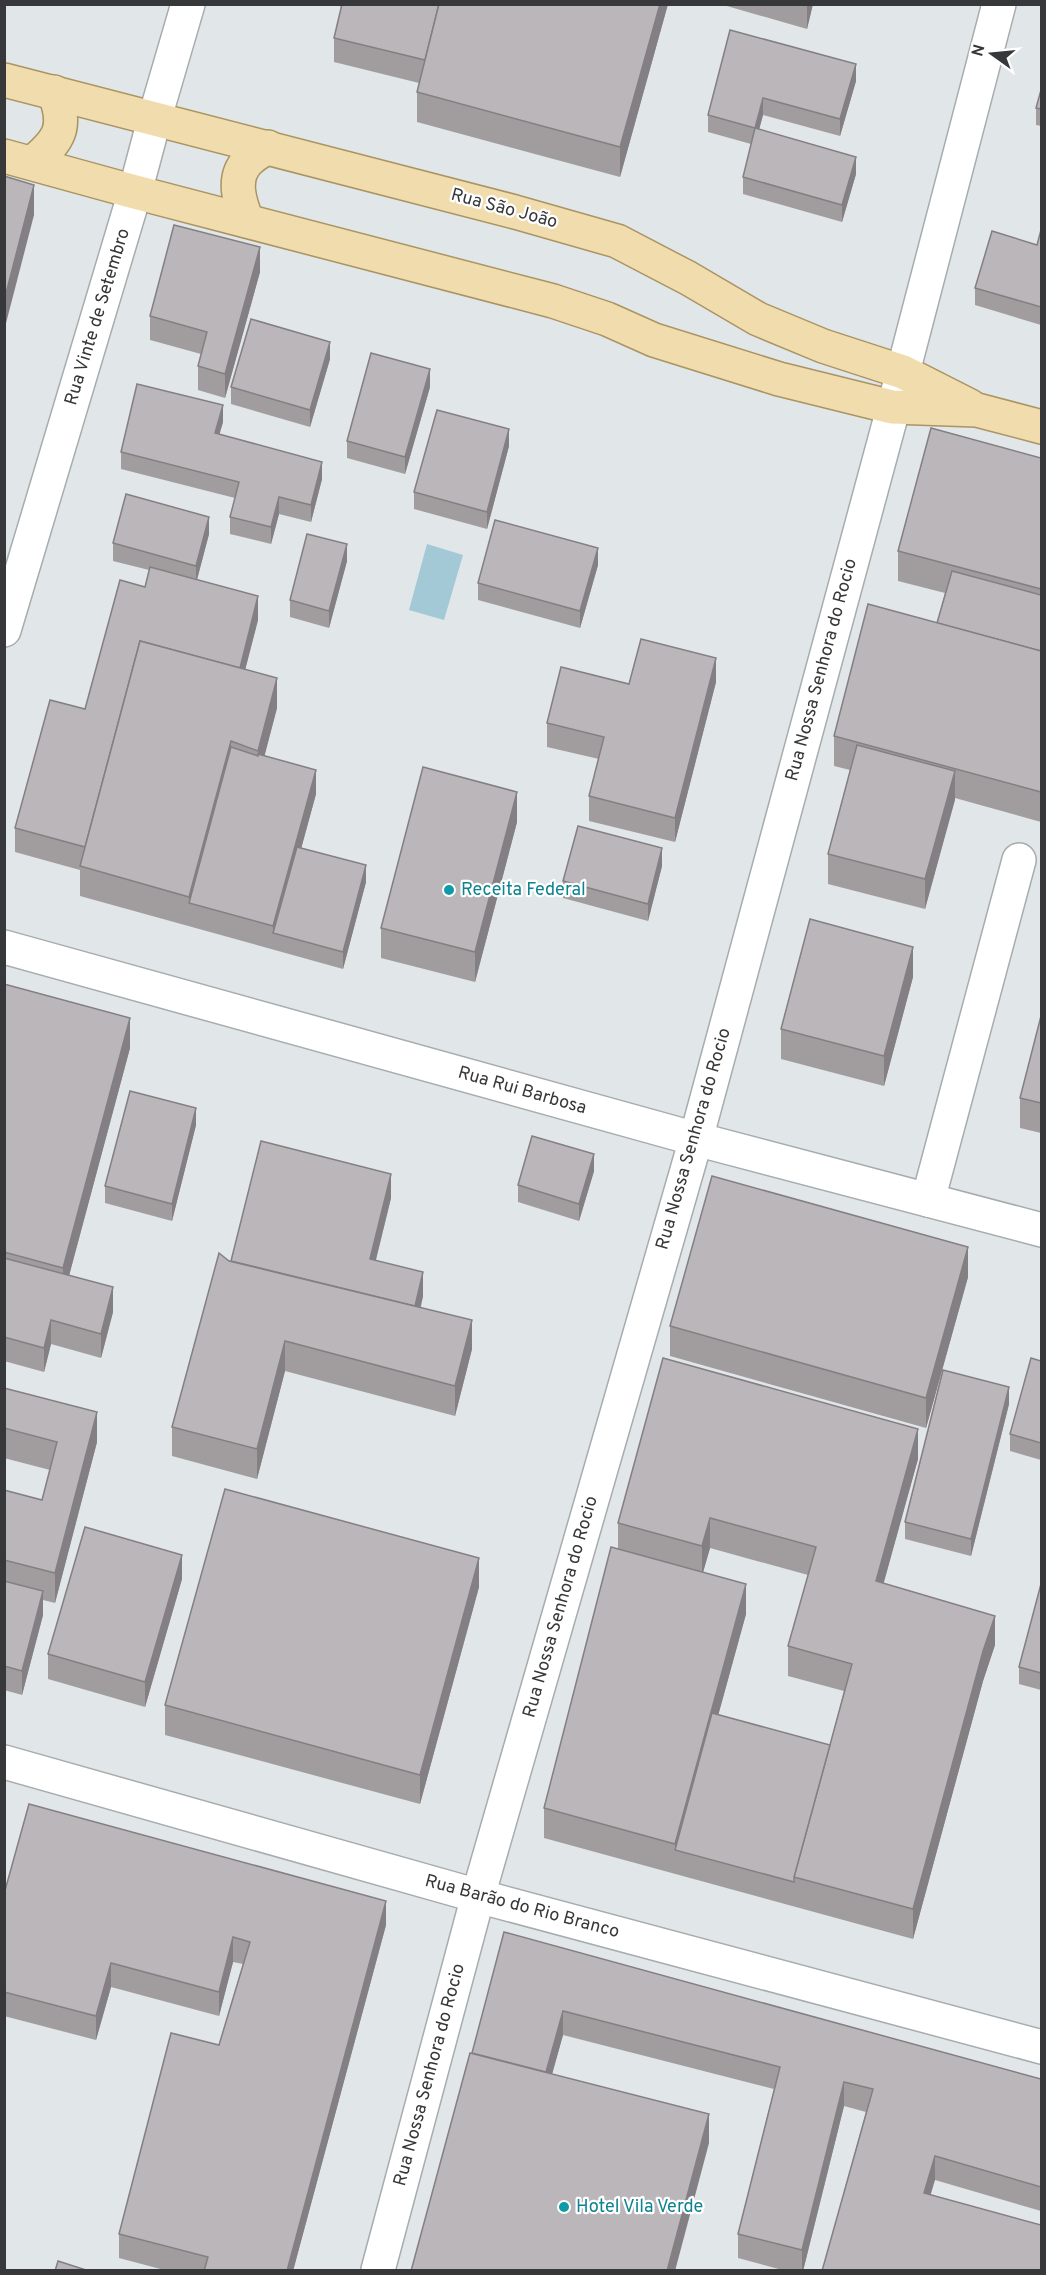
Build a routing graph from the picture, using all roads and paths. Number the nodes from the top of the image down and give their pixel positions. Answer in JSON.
{"nodes":[{"id":1,"x":188,"y":4,"type":"edge"},
{"id":2,"x":999,"y":4,"type":"edge"},
{"id":3,"x":4,"y":80,"type":"edge"},
{"id":4,"x":54,"y":92,"type":"junction"},
{"id":5,"x":154,"y":117,"type":"junction"},
{"id":6,"x":268,"y":147,"type":"junction"},
{"id":7,"x":18,"y":159,"type":"edge"},
{"id":8,"x":135,"y":192,"type":"junction"},
{"id":9,"x":247,"y":222,"type":"junction"},
{"id":10,"x":903,"y":372,"type":"junction"},
{"id":11,"x":892,"y":408,"type":"junction"},
{"id":12,"x":977,"y":410,"type":"junction"},
{"id":13,"x":1041,"y":427,"type":"edge"},
{"id":14,"x":4,"y":630,"type":"edge"},
{"id":15,"x":1019,"y":860,"type":"dead end"},
{"id":16,"x":4,"y":947,"type":"edge"},
{"id":17,"x":696,"y":1139,"type":"junction"},
{"id":18,"x":928,"y":1200,"type":"junction"},
{"id":19,"x":1041,"y":1230,"type":"edge"},
{"id":20,"x":4,"y":1762,"type":"edge"},
{"id":21,"x":478,"y":1896,"type":"junction"},
{"id":22,"x":1041,"y":2047,"type":"edge"},
{"id":23,"x":378,"y":2271,"type":"edge"}],
"edges":[{"from":1,"to":5,"type":"street","name":"Rua Vinte de Setembro"},
{"from":2,"to":10,"type":"street","name":"Rua Nossa Senhora do Rocio"},
{"from":3,"to":4,"type":"main road","name":"Rua São João"},
{"from":4,"to":5,"type":"main road","name":"Rua São João"},
{"from":4,"to":7,"type":"main road"},
{"from":5,"to":6,"type":"main road","name":"Rua São João"},
{"from":5,"to":8,"type":"street","name":"Rua Vinte de Setembro"},
{"from":6,"to":9,"type":"main road"},
{"from":6,"to":10,"type":"main road","name":"Rua São João"},
{"from":7,"to":8,"type":"main road","name":"Rua São João"},
{"from":8,"to":9,"type":"main road","name":"Rua São João"},
{"from":8,"to":14,"type":"street","name":"Rua Vinte de Setembro"},
{"from":9,"to":11,"type":"main road","name":"Rua São João"},
{"from":10,"to":11,"type":"street","name":"Rua Nossa Senhora do Rocio"},
{"from":10,"to":12,"type":"main road","name":"Rua São João"},
{"from":11,"to":12,"type":"main road","name":"Rua São João"},
{"from":11,"to":17,"type":"street","name":"Rua Nossa Senhora do Rocio"},
{"from":12,"to":13,"type":"main road","name":"Rua São João"},
{"from":15,"to":18,"type":"street"},
{"from":16,"to":17,"type":"street","name":"Rua Rui Barbosa"},
{"from":17,"to":18,"type":"street","name":"Rua Rui Barbosa"},
{"from":17,"to":21,"type":"street","name":"Rua Nossa Senhora do Rocio"},
{"from":18,"to":19,"type":"street","name":"Rua Rui Barbosa"},
{"from":20,"to":21,"type":"street","name":"Rua Barão do Rio Branco"},
{"from":21,"to":22,"type":"street","name":"Rua Barão do Rio Branco"},
{"from":21,"to":23,"type":"street","name":"Rua Nossa Senhora do Rocio"}]}
